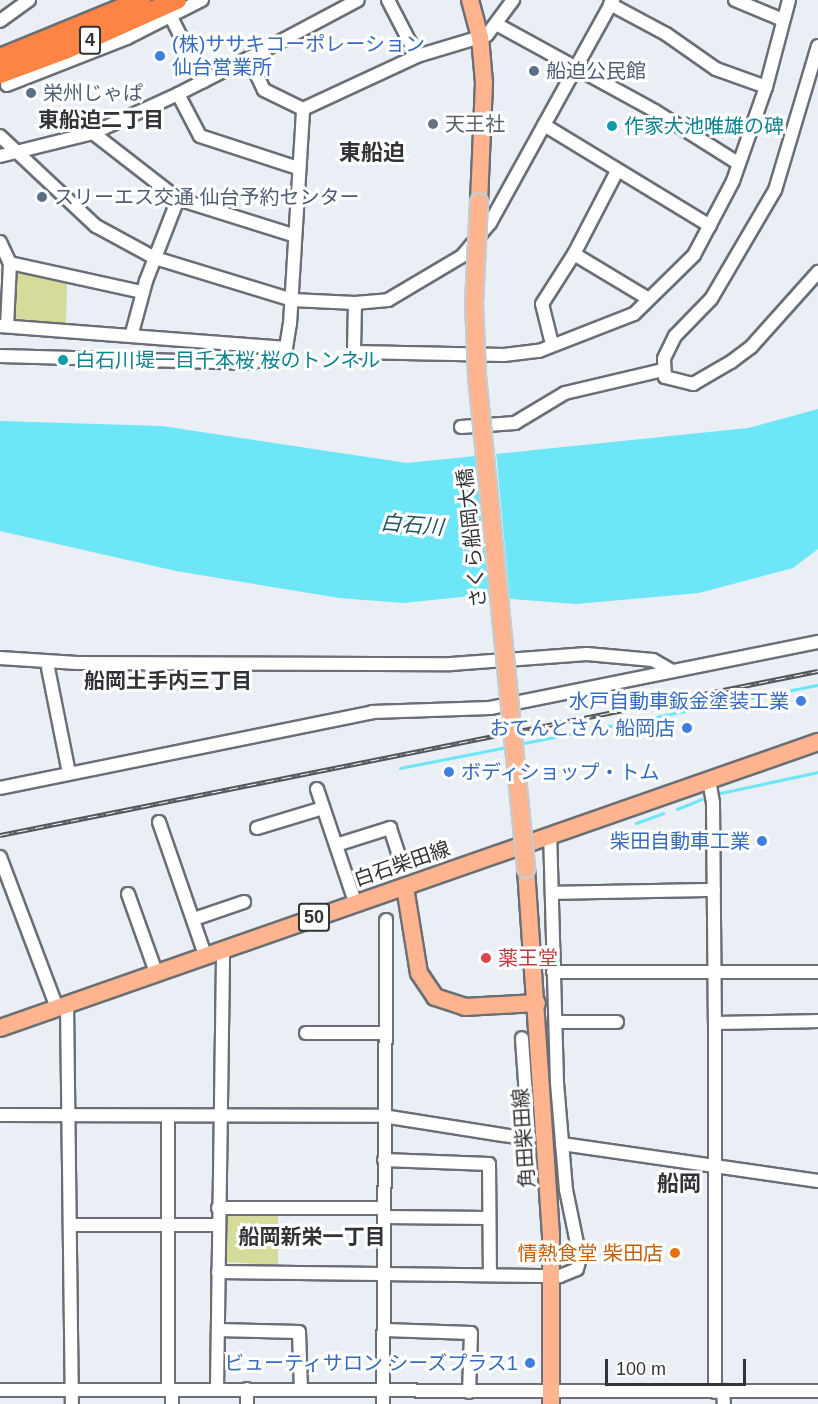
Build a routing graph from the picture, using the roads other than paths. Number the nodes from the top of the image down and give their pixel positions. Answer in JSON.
{"nodes":[{"id":1,"x":29,"y":0,"type":"edge"},
{"id":2,"x":142,"y":0,"type":"edge"},
{"id":3,"x":202,"y":0,"type":"edge"},
{"id":4,"x":388,"y":0,"type":"edge"},
{"id":5,"x":470,"y":0,"type":"edge"},
{"id":6,"x":513,"y":0,"type":"edge"},
{"id":7,"x":735,"y":0,"type":"edge"},
{"id":8,"x":789,"y":0,"type":"edge"},
{"id":9,"x":355,"y":1,"type":"edge"},
{"id":10,"x":612,"y":2,"type":"edge"},
{"id":11,"x":174,"y":8,"type":"edge"},
{"id":12,"x":783,"y":20,"type":"junction"},
{"id":13,"x":0,"y":21,"type":"edge"},
{"id":14,"x":498,"y":25,"type":"junction"},
{"id":15,"x":480,"y":38,"type":"junction"},
{"id":16,"x":818,"y":45,"type":"edge"},
{"id":17,"x":417,"y":56,"type":"junction"},
{"id":18,"x":0,"y":58,"type":"edge"},
{"id":19,"x":249,"y":58,"type":"junction"},
{"id":20,"x":575,"y":68,"type":"junction"},
{"id":21,"x":4,"y":80,"type":"edge"},
{"id":22,"x":203,"y":81,"type":"junction"},
{"id":23,"x":766,"y":87,"type":"junction"},
{"id":24,"x":178,"y":93,"type":"junction"},
{"id":25,"x":303,"y":109,"type":"junction"},
{"id":26,"x":544,"y":125,"type":"junction"},
{"id":27,"x":93,"y":133,"type":"junction"},
{"id":28,"x":0,"y":136,"type":"edge"},
{"id":29,"x":16,"y":153,"type":"junction"},
{"id":30,"x":0,"y":156,"type":"edge"},
{"id":31,"x":738,"y":163,"type":"junction"},
{"id":32,"x":298,"y":168,"type":"junction"},
{"id":33,"x":617,"y":171,"type":"junction"},
{"id":34,"x":178,"y":199,"type":"junction"},
{"id":35,"x":710,"y":226,"type":"junction"},
{"id":36,"x":293,"y":235,"type":"junction"},
{"id":37,"x":0,"y":242,"type":"edge"},
{"id":38,"x":574,"y":254,"type":"junction"},
{"id":39,"x":155,"y":258,"type":"junction"},
{"id":40,"x":10,"y":263,"type":"junction"},
{"id":41,"x":818,"y":272,"type":"edge"},
{"id":42,"x":142,"y":292,"type":"junction"},
{"id":43,"x":649,"y":299,"type":"junction"},
{"id":44,"x":292,"y":300,"type":"junction"},
{"id":45,"x":355,"y":303,"type":"junction"},
{"id":46,"x":4,"y":326,"type":"edge"},
{"id":47,"x":132,"y":333,"type":"junction"},
{"id":48,"x":552,"y":344,"type":"junction"},
{"id":49,"x":286,"y":348,"type":"junction"},
{"id":50,"x":0,"y":356,"type":"edge"},
{"id":51,"x":663,"y":370,"type":"junction"},
{"id":52,"x":461,"y":427,"type":"dead end"},
{"id":53,"x":818,"y":642,"type":"edge"},
{"id":54,"x":0,"y":658,"type":"edge"},
{"id":55,"x":48,"y":668,"type":"dead end"},
{"id":56,"x":670,"y":670,"type":"junction"},
{"id":57,"x":818,"y":742,"type":"edge"},
{"id":58,"x":69,"y":773,"type":"junction"},
{"id":59,"x":709,"y":780,"type":"junction"},
{"id":60,"x":0,"y":788,"type":"edge"},
{"id":61,"x":317,"y":789,"type":"dead end"},
{"id":62,"x":322,"y":808,"type":"junction"},
{"id":63,"x":159,"y":822,"type":"dead end"},
{"id":64,"x":257,"y":828,"type":"dead end"},
{"id":65,"x":550,"y":835,"type":"junction"},
{"id":66,"x":336,"y":845,"type":"junction"},
{"id":67,"x":399,"y":855,"type":"dead end"},
{"id":68,"x":1,"y":862,"type":"edge"},
{"id":69,"x":526,"y":869,"type":"joint"},
{"id":70,"x":405,"y":887,"type":"junction"},
{"id":71,"x":714,"y":890,"type":"junction"},
{"id":72,"x":552,"y":892,"type":"junction"},
{"id":73,"x":128,"y":894,"type":"dead end"},
{"id":74,"x":244,"y":902,"type":"dead end"},
{"id":75,"x":355,"y":902,"type":"junction"},
{"id":76,"x":194,"y":919,"type":"junction"},
{"id":77,"x":386,"y":920,"type":"dead end"},
{"id":78,"x":223,"y":949,"type":"junction"},
{"id":79,"x":205,"y":956,"type":"junction"},
{"id":80,"x":156,"y":972,"type":"junction"},
{"id":81,"x":553,"y":972,"type":"junction"},
{"id":82,"x":714,"y":972,"type":"junction"},
{"id":83,"x":818,"y":972,"type":"edge"},
{"id":84,"x":537,"y":1003,"type":"junction"},
{"id":85,"x":62,"y":1006,"type":"junction"},
{"id":86,"x":818,"y":1021,"type":"edge"},
{"id":87,"x":556,"y":1022,"type":"junction"},
{"id":88,"x":618,"y":1022,"type":"dead end"},
{"id":89,"x":715,"y":1023,"type":"junction"},
{"id":90,"x":0,"y":1028,"type":"edge"},
{"id":91,"x":306,"y":1033,"type":"dead end"},
{"id":92,"x":384,"y":1033,"type":"junction"},
{"id":93,"x":522,"y":1038,"type":"dead end"},
{"id":94,"x":0,"y":1115,"type":"edge"},
{"id":95,"x":71,"y":1116,"type":"junction"},
{"id":96,"x":168,"y":1116,"type":"junction"},
{"id":97,"x":221,"y":1116,"type":"junction"},
{"id":98,"x":383,"y":1116,"type":"junction"},
{"id":99,"x":562,"y":1144,"type":"junction"},
{"id":100,"x":384,"y":1160,"type":"junction"},
{"id":101,"x":715,"y":1167,"type":"junction"},
{"id":102,"x":818,"y":1181,"type":"edge"},
{"id":103,"x":218,"y":1208,"type":"junction"},
{"id":104,"x":384,"y":1213,"type":"junction"},
{"id":105,"x":488,"y":1218,"type":"junction"},
{"id":106,"x":71,"y":1225,"type":"junction"},
{"id":107,"x":168,"y":1225,"type":"junction"},
{"id":108,"x":218,"y":1225,"type":"junction"},
{"id":109,"x":218,"y":1272,"type":"junction"},
{"id":110,"x":384,"y":1273,"type":"junction"},
{"id":111,"x":490,"y":1274,"type":"junction"},
{"id":112,"x":551,"y":1276,"type":"junction"},
{"id":113,"x":218,"y":1330,"type":"junction"},
{"id":114,"x":385,"y":1330,"type":"junction"},
{"id":115,"x":218,"y":1389,"type":"junction"},
{"id":116,"x":247,"y":1389,"type":"junction"},
{"id":117,"x":0,"y":1390,"type":"edge"},
{"id":118,"x":72,"y":1390,"type":"junction"},
{"id":119,"x":117,"y":1390,"type":"junction"},
{"id":120,"x":170,"y":1390,"type":"junction"},
{"id":121,"x":301,"y":1390,"type":"junction"},
{"id":122,"x":818,"y":1391,"type":"edge"},
{"id":123,"x":469,"y":1392,"type":"junction"},
{"id":124,"x":721,"y":1396,"type":"edge"},
{"id":125,"x":383,"y":1398,"type":"edge"},
{"id":126,"x":551,"y":1398,"type":"edge"},
{"id":127,"x":72,"y":1404,"type":"edge"},
{"id":128,"x":118,"y":1404,"type":"edge"},
{"id":129,"x":172,"y":1404,"type":"edge"},
{"id":130,"x":248,"y":1404,"type":"edge"}],
"edges":[{"from":1,"to":13,"type":"street"},
{"from":2,"to":18,"type":"highway","number":"4"},
{"from":3,"to":11,"type":"street"},
{"from":4,"to":17,"type":"street"},
{"from":5,"to":15,"type":"main road"},
{"from":6,"to":14,"type":"street"},
{"from":7,"to":12,"type":"street"},
{"from":8,"to":12,"type":"street"},
{"from":9,"to":19,"type":"street"},
{"from":10,"to":20,"type":"street"},
{"from":10,"to":23,"type":"street"},
{"from":11,"to":21,"type":"highway","number":"4"},
{"from":11,"to":22,"type":"street"},
{"from":12,"to":23,"type":"street"},
{"from":14,"to":15,"type":"street"},
{"from":14,"to":20,"type":"street"},
{"from":15,"to":17,"type":"street"},
{"from":15,"to":69,"type":"main road","name":"さくら船岡大橋","bridge":true},
{"from":16,"to":51,"type":"street"},
{"from":17,"to":25,"type":"street"},
{"from":19,"to":22,"type":"street"},
{"from":19,"to":25,"type":"street"},
{"from":20,"to":26,"type":"street"},
{"from":20,"to":31,"type":"street"},
{"from":22,"to":24,"type":"street"},
{"from":23,"to":31,"type":"street"},
{"from":24,"to":27,"type":"street"},
{"from":24,"to":32,"type":"street"},
{"from":25,"to":32,"type":"street"},
{"from":26,"to":33,"type":"street"},
{"from":26,"to":45,"type":"street"},
{"from":27,"to":29,"type":"street"},
{"from":27,"to":34,"type":"street"},
{"from":28,"to":29,"type":"street"},
{"from":29,"to":30,"type":"street"},
{"from":29,"to":39,"type":"street"},
{"from":31,"to":35,"type":"street"},
{"from":32,"to":36,"type":"street"},
{"from":33,"to":35,"type":"street"},
{"from":33,"to":38,"type":"street"},
{"from":34,"to":36,"type":"street"},
{"from":34,"to":39,"type":"street"},
{"from":35,"to":43,"type":"street"},
{"from":36,"to":44,"type":"street"},
{"from":37,"to":40,"type":"street"},
{"from":38,"to":43,"type":"street"},
{"from":38,"to":48,"type":"street"},
{"from":39,"to":42,"type":"street"},
{"from":39,"to":44,"type":"street"},
{"from":40,"to":42,"type":"street"},
{"from":40,"to":46,"type":"street"},
{"from":41,"to":51,"type":"street"},
{"from":42,"to":47,"type":"street"},
{"from":43,"to":48,"type":"street"},
{"from":44,"to":45,"type":"street"},
{"from":44,"to":49,"type":"street"},
{"from":45,"to":48,"type":"street"},
{"from":46,"to":47,"type":"street"},
{"from":47,"to":49,"type":"street"},
{"from":49,"to":50,"type":"street"},
{"from":51,"to":52,"type":"street"},
{"from":53,"to":56,"type":"street"},
{"from":54,"to":56,"type":"street"},
{"from":55,"to":58,"type":"street"},
{"from":56,"to":58,"type":"street"},
{"from":57,"to":59,"type":"main road","name":"白石柴田線","number":"50"},
{"from":58,"to":60,"type":"street"},
{"from":59,"to":65,"type":"main road","name":"白石柴田線","number":"50"},
{"from":59,"to":71,"type":"street"},
{"from":61,"to":62,"type":"street"},
{"from":62,"to":64,"type":"street"},
{"from":62,"to":66,"type":"street"},
{"from":63,"to":76,"type":"street"},
{"from":65,"to":70,"type":"main road","name":"白石柴田線","number":"50"},
{"from":65,"to":72,"type":"street"},
{"from":66,"to":67,"type":"street"},
{"from":66,"to":75,"type":"street"},
{"from":68,"to":85,"type":"street"},
{"from":69,"to":84,"type":"main road","name":"角田柴田線"},
{"from":70,"to":75,"type":"main road","name":"白石柴田線","number":"50"},
{"from":70,"to":84,"type":"main road"},
{"from":71,"to":72,"type":"street"},
{"from":71,"to":82,"type":"street"},
{"from":72,"to":81,"type":"street"},
{"from":73,"to":80,"type":"street"},
{"from":74,"to":76,"type":"street"},
{"from":75,"to":78,"type":"main road","name":"白石柴田線","number":"50"},
{"from":76,"to":79,"type":"street"},
{"from":77,"to":92,"type":"street"},
{"from":78,"to":79,"type":"main road","name":"白石柴田線","number":"50"},
{"from":78,"to":97,"type":"street"},
{"from":79,"to":80,"type":"main road","name":"白石柴田線","number":"50"},
{"from":80,"to":85,"type":"main road","name":"白石柴田線","number":"50"},
{"from":81,"to":82,"type":"street"},
{"from":81,"to":87,"type":"street"},
{"from":82,"to":83,"type":"street"},
{"from":82,"to":89,"type":"street"},
{"from":84,"to":112,"type":"main road","name":"角田柴田線"},
{"from":85,"to":90,"type":"main road","name":"白石柴田線","number":"50"},
{"from":85,"to":95,"type":"street"},
{"from":86,"to":89,"type":"street"},
{"from":87,"to":88,"type":"street"},
{"from":87,"to":99,"type":"street"},
{"from":89,"to":101,"type":"street"},
{"from":91,"to":92,"type":"street"},
{"from":92,"to":98,"type":"street"},
{"from":93,"to":98,"type":"street"},
{"from":94,"to":95,"type":"street"},
{"from":95,"to":96,"type":"street"},
{"from":95,"to":106,"type":"street"},
{"from":96,"to":97,"type":"street"},
{"from":96,"to":107,"type":"street"},
{"from":97,"to":98,"type":"street"},
{"from":97,"to":103,"type":"street"},
{"from":98,"to":100,"type":"street"},
{"from":99,"to":101,"type":"street"},
{"from":99,"to":112,"type":"street"},
{"from":100,"to":104,"type":"street"},
{"from":100,"to":105,"type":"street"},
{"from":101,"to":102,"type":"street"},
{"from":101,"to":124,"type":"street"},
{"from":103,"to":104,"type":"street"},
{"from":103,"to":108,"type":"street"},
{"from":104,"to":105,"type":"street"},
{"from":104,"to":110,"type":"street"},
{"from":105,"to":111,"type":"street"},
{"from":106,"to":107,"type":"street"},
{"from":106,"to":118,"type":"street"},
{"from":107,"to":108,"type":"street"},
{"from":107,"to":120,"type":"street"},
{"from":108,"to":109,"type":"street"},
{"from":109,"to":110,"type":"street"},
{"from":109,"to":113,"type":"street"},
{"from":110,"to":111,"type":"street"},
{"from":110,"to":114,"type":"street"},
{"from":111,"to":112,"type":"street"},
{"from":112,"to":126,"type":"main road","name":"角田柴田線"},
{"from":113,"to":115,"type":"street"},
{"from":113,"to":121,"type":"street"},
{"from":114,"to":123,"type":"street"},
{"from":114,"to":125,"type":"street"},
{"from":115,"to":116,"type":"street"},
{"from":115,"to":120,"type":"street"},
{"from":116,"to":121,"type":"street"},
{"from":116,"to":130,"type":"street"},
{"from":117,"to":118,"type":"street"},
{"from":118,"to":119,"type":"street"},
{"from":118,"to":127,"type":"street"},
{"from":119,"to":120,"type":"street"},
{"from":119,"to":128,"type":"street"},
{"from":120,"to":129,"type":"street"},
{"from":121,"to":125,"type":"street"},
{"from":122,"to":124,"type":"street"},
{"from":123,"to":125,"type":"street"},
{"from":123,"to":126,"type":"street"},
{"from":124,"to":126,"type":"street"}]}
